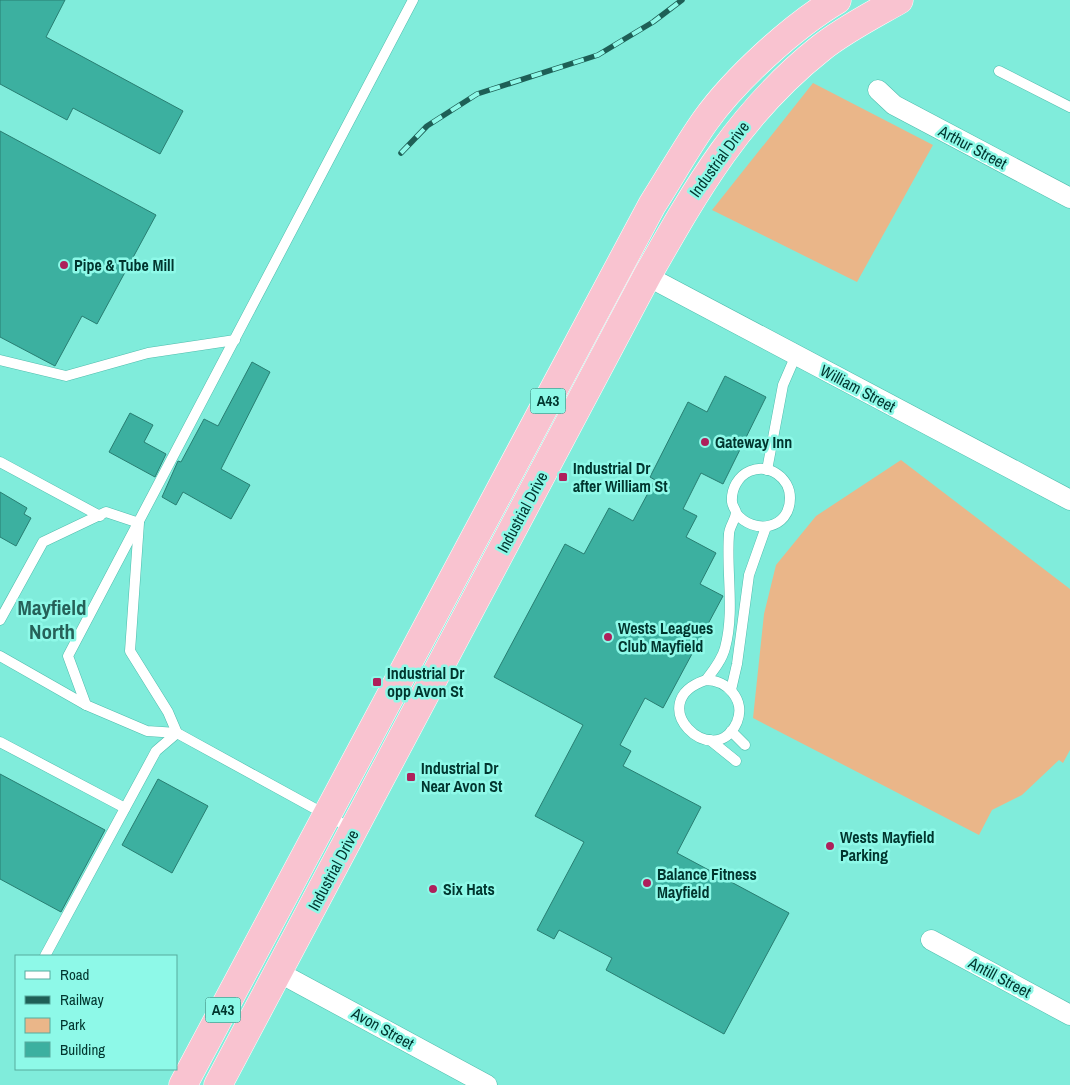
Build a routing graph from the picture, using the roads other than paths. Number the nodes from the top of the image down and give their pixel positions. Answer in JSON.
{"nodes":[{"id":1,"x":413,"y":0,"type":"edge"},
{"id":2,"x":837,"y":0,"type":"edge"},
{"id":3,"x":899,"y":0,"type":"edge"},
{"id":4,"x":808,"y":12,"type":"edge"},
{"id":5,"x":999,"y":71,"type":"dead end"},
{"id":6,"x":878,"y":90,"type":"dead end"},
{"id":7,"x":1070,"y":107,"type":"edge"},
{"id":8,"x":688,"y":148,"type":"junction"},
{"id":9,"x":714,"y":163,"type":"junction"},
{"id":10,"x":1070,"y":198,"type":"edge"},
{"id":11,"x":647,"y":276,"type":"junction"},
{"id":12,"x":235,"y":340,"type":"junction"},
{"id":13,"x":796,"y":355,"type":"junction"},
{"id":14,"x":0,"y":360,"type":"edge"},
{"id":15,"x":0,"y":462,"type":"edge"},
{"id":16,"x":767,"y":470,"type":"junction"},
{"id":17,"x":1070,"y":500,"type":"edge"},
{"id":18,"x":736,"y":513,"type":"junction"},
{"id":19,"x":100,"y":516,"type":"junction"},
{"id":20,"x":139,"y":523,"type":"junction"},
{"id":21,"x":766,"y":527,"type":"junction"},
{"id":22,"x":0,"y":620,"type":"edge"},
{"id":23,"x":0,"y":656,"type":"edge"},
{"id":24,"x":706,"y":680,"type":"junction"},
{"id":25,"x":731,"y":690,"type":"junction"},
{"id":26,"x":86,"y":705,"type":"junction"},
{"id":27,"x":731,"y":731,"type":"junction"},
{"id":28,"x":177,"y":733,"type":"junction"},
{"id":29,"x":710,"y":740,"type":"junction"},
{"id":30,"x":0,"y":742,"type":"edge"},
{"id":31,"x":746,"y":745,"type":"dead end"},
{"id":32,"x":736,"y":761,"type":"dead end"},
{"id":33,"x":125,"y":808,"type":"junction"},
{"id":34,"x":326,"y":816,"type":"junction"},
{"id":35,"x":354,"y":830,"type":"junction"},
{"id":36,"x":931,"y":940,"type":"dead end"},
{"id":37,"x":46,"y":955,"type":"edge"},
{"id":38,"x":278,"y":972,"type":"junction"},
{"id":39,"x":1070,"y":1015,"type":"edge"},
{"id":40,"x":183,"y":1085,"type":"edge"},
{"id":41,"x":218,"y":1085,"type":"edge"},
{"id":42,"x":487,"y":1085,"type":"edge"}],
"edges":[{"from":1,"to":12,"type":"lane"},
{"from":2,"to":4,"type":"highway","name":"Industrial Drive","number":"A43"},
{"from":3,"to":9,"type":"highway","name":"Industrial Drive","number":"A43"},
{"from":4,"to":8,"type":"highway","name":"Industrial Drive","number":"A43"},
{"from":5,"to":7,"type":"lane"},
{"from":6,"to":10,"type":"street","name":"Arthur Street"},
{"from":8,"to":9,"type":"street"},
{"from":8,"to":34,"type":"highway","name":"Industrial Drive","number":"A43"},
{"from":9,"to":11,"type":"highway","name":"Industrial Drive","number":"A43"},
{"from":11,"to":13,"type":"street","name":"William Street"},
{"from":11,"to":35,"type":"highway","name":"Industrial Drive","number":"A43"},
{"from":12,"to":14,"type":"lane"},
{"from":12,"to":20,"type":"lane"},
{"from":13,"to":16,"type":"lane"},
{"from":13,"to":17,"type":"street","name":"William Street"},
{"from":15,"to":19,"type":"lane"},
{"from":16,"to":18,"type":"lane"},
{"from":16,"to":21,"type":"lane"},
{"from":18,"to":21,"type":"lane"},
{"from":18,"to":24,"type":"lane"},
{"from":19,"to":20,"type":"lane"},
{"from":19,"to":22,"type":"lane"},
{"from":20,"to":26,"type":"lane"},
{"from":20,"to":28,"type":"lane"},
{"from":21,"to":25,"type":"lane"},
{"from":23,"to":26,"type":"lane"},
{"from":24,"to":25,"type":"lane"},
{"from":24,"to":29,"type":"lane"},
{"from":25,"to":27,"type":"lane"},
{"from":26,"to":28,"type":"lane"},
{"from":27,"to":29,"type":"lane"},
{"from":27,"to":31,"type":"lane"},
{"from":28,"to":33,"type":"lane"},
{"from":28,"to":34,"type":"lane"},
{"from":29,"to":32,"type":"lane"},
{"from":30,"to":33,"type":"lane"},
{"from":33,"to":37,"type":"lane"},
{"from":34,"to":35,"type":"lane"},
{"from":34,"to":40,"type":"highway","name":"Industrial Drive","number":"A43"},
{"from":35,"to":38,"type":"highway","name":"Industrial Drive","number":"A43"},
{"from":36,"to":39,"type":"street","name":"Antill Street"},
{"from":38,"to":41,"type":"highway","name":"Industrial Drive","number":"A43"},
{"from":38,"to":42,"type":"street","name":"Avon Street"}]}
